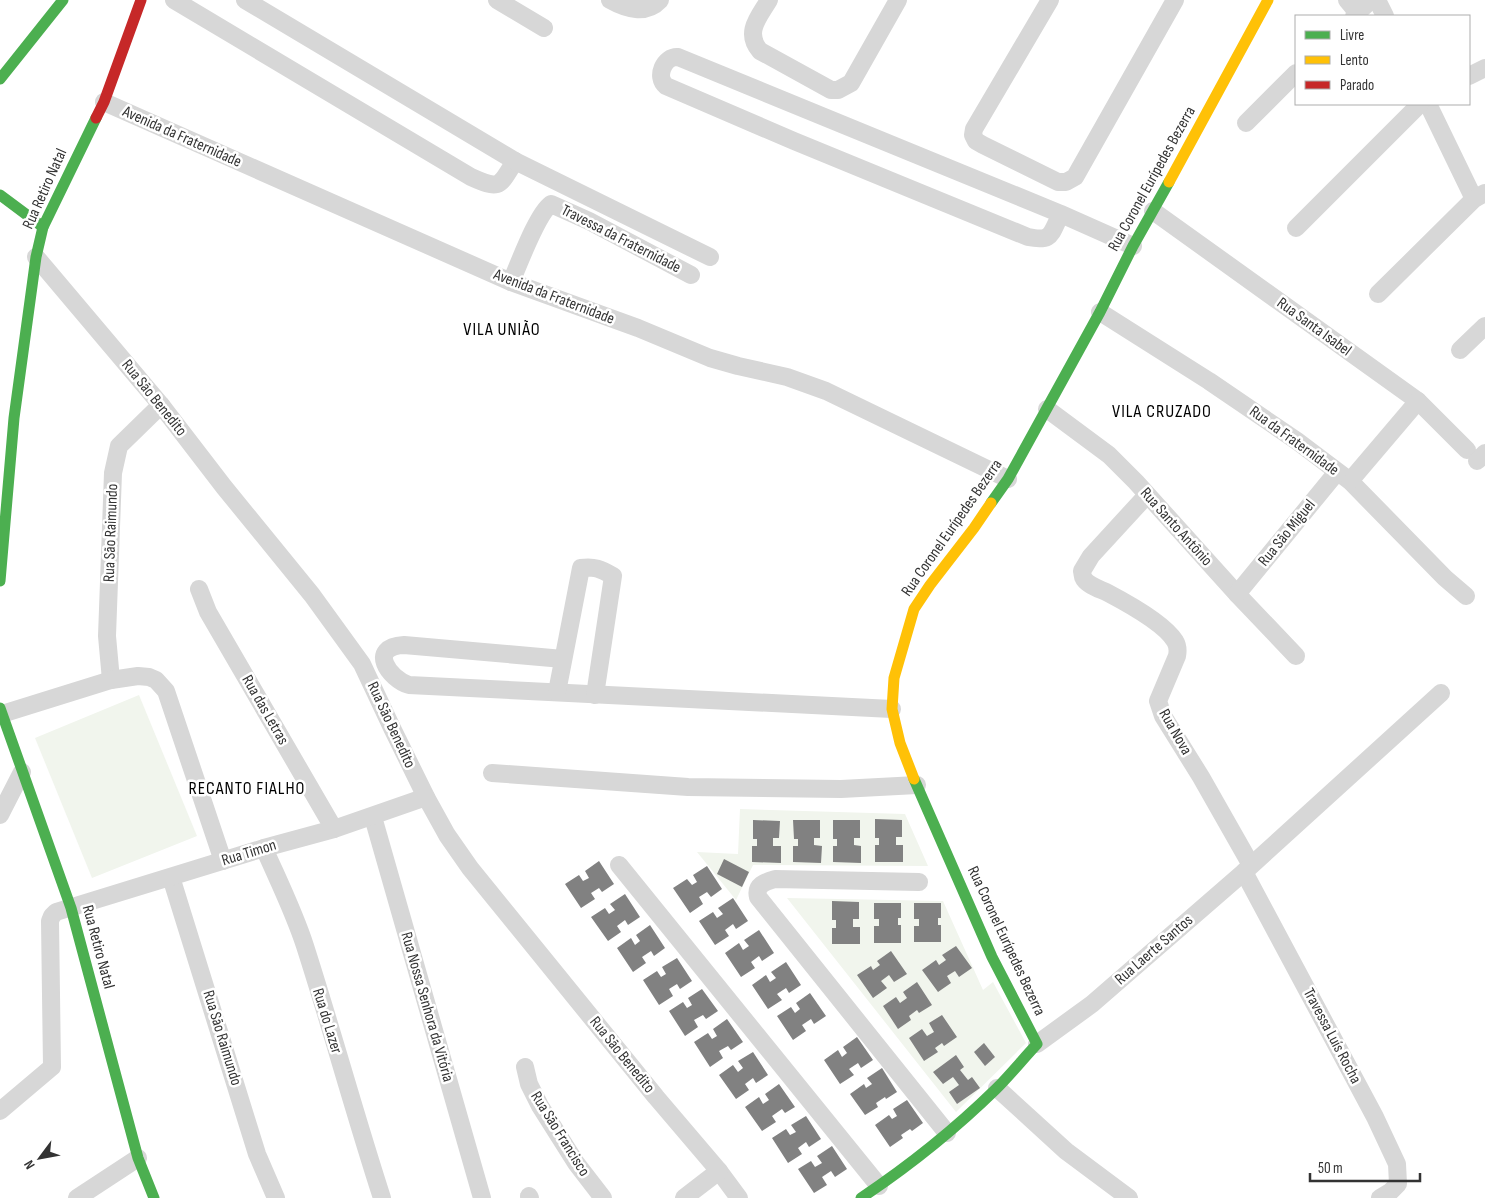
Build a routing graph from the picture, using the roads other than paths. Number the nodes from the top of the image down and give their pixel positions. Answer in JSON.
{"nodes":[{"id":1,"x":63,"y":0,"type":"edge"},
{"id":2,"x":141,"y":0,"type":"edge"},
{"id":3,"x":174,"y":0,"type":"edge"},
{"id":4,"x":245,"y":0,"type":"edge"},
{"id":5,"x":497,"y":0,"type":"edge"},
{"id":6,"x":610,"y":0,"type":"edge"},
{"id":7,"x":660,"y":0,"type":"edge"},
{"id":8,"x":769,"y":0,"type":"edge"},
{"id":9,"x":898,"y":0,"type":"edge"},
{"id":10,"x":1050,"y":0,"type":"edge"},
{"id":11,"x":1175,"y":0,"type":"edge"},
{"id":12,"x":1268,"y":0,"type":"edge"},
{"id":13,"x":1371,"y":0,"type":"edge"},
{"id":14,"x":1377,"y":0,"type":"edge"},
{"id":15,"x":1353,"y":10,"type":"edge"},
{"id":16,"x":1384,"y":15,"type":"edge"},
{"id":17,"x":544,"y":28,"type":"dead end"},
{"id":18,"x":1485,"y":68,"type":"edge"},
{"id":19,"x":1295,"y":75,"type":"edge"},
{"id":20,"x":1470,"y":76,"type":"edge"},
{"id":21,"x":0,"y":79,"type":"edge"},
{"id":22,"x":104,"y":102,"type":"junction"},
{"id":23,"x":1419,"y":105,"type":"edge"},
{"id":24,"x":1429,"y":105,"type":"edge"},
{"id":25,"x":1246,"y":123,"type":"dead end"},
{"id":26,"x":515,"y":161,"type":"junction"},
{"id":27,"x":0,"y":195,"type":"edge"},
{"id":28,"x":1480,"y":196,"type":"edge"},
{"id":29,"x":1153,"y":211,"type":"junction"},
{"id":30,"x":1061,"y":214,"type":"junction"},
{"id":31,"x":43,"y":227,"type":"junction"},
{"id":32,"x":1296,"y":228,"type":"dead end"},
{"id":33,"x":1133,"y":246,"type":"junction"},
{"id":34,"x":36,"y":257,"type":"junction"},
{"id":35,"x":710,"y":257,"type":"dead end"},
{"id":36,"x":691,"y":275,"type":"dead end"},
{"id":37,"x":511,"y":282,"type":"junction"},
{"id":38,"x":1378,"y":294,"type":"dead end"},
{"id":39,"x":1100,"y":312,"type":"junction"},
{"id":40,"x":1485,"y":326,"type":"edge"},
{"id":41,"x":1460,"y":350,"type":"dead end"},
{"id":42,"x":1418,"y":401,"type":"junction"},
{"id":43,"x":161,"y":405,"type":"junction"},
{"id":44,"x":1047,"y":409,"type":"junction"},
{"id":45,"x":7,"y":422,"type":"edge"},
{"id":46,"x":1476,"y":455,"type":"edge"},
{"id":47,"x":1344,"y":477,"type":"junction"},
{"id":48,"x":1008,"y":479,"type":"junction"},
{"id":49,"x":1147,"y":495,"type":"junction"},
{"id":50,"x":0,"y":581,"type":"edge"},
{"id":51,"x":199,"y":589,"type":"dead end"},
{"id":52,"x":1237,"y":594,"type":"junction"},
{"id":53,"x":1466,"y":596,"type":"dead end"},
{"id":54,"x":1296,"y":656,"type":"dead end"},
{"id":55,"x":564,"y":659,"type":"junction"},
{"id":56,"x":111,"y":680,"type":"junction"},
{"id":57,"x":557,"y":692,"type":"junction"},
{"id":58,"x":1442,"y":693,"type":"dead end"},
{"id":59,"x":595,"y":695,"type":"junction"},
{"id":60,"x":892,"y":709,"type":"junction"},
{"id":61,"x":1,"y":711,"type":"edge"},
{"id":62,"x":22,"y":772,"type":"junction"},
{"id":63,"x":492,"y":773,"type":"dead end"},
{"id":64,"x":917,"y":785,"type":"junction"},
{"id":65,"x":426,"y":797,"type":"junction"},
{"id":66,"x":0,"y":816,"type":"edge"},
{"id":67,"x":372,"y":817,"type":"junction"},
{"id":68,"x":334,"y":829,"type":"junction"},
{"id":69,"x":264,"y":848,"type":"junction"},
{"id":70,"x":223,"y":861,"type":"junction"},
{"id":71,"x":618,"y":865,"type":"dead end"},
{"id":72,"x":1247,"y":869,"type":"junction"},
{"id":73,"x":171,"y":877,"type":"junction"},
{"id":74,"x":920,"y":882,"type":"dead end"},
{"id":75,"x":71,"y":908,"type":"junction"},
{"id":76,"x":1037,"y":1044,"type":"junction"},
{"id":77,"x":525,"y":1067,"type":"dead end"},
{"id":78,"x":997,"y":1088,"type":"junction"},
{"id":79,"x":0,"y":1111,"type":"edge"},
{"id":80,"x":947,"y":1133,"type":"junction"},
{"id":81,"x":138,"y":1158,"type":"junction"},
{"id":82,"x":719,"y":1171,"type":"junction"},
{"id":83,"x":879,"y":1186,"type":"junction"},
{"id":84,"x":77,"y":1198,"type":"edge"},
{"id":85,"x":154,"y":1198,"type":"edge"},
{"id":86,"x":276,"y":1198,"type":"edge"},
{"id":87,"x":382,"y":1198,"type":"edge"},
{"id":88,"x":482,"y":1198,"type":"edge"},
{"id":89,"x":603,"y":1198,"type":"edge"},
{"id":90,"x":684,"y":1198,"type":"edge"},
{"id":91,"x":739,"y":1198,"type":"edge"},
{"id":92,"x":861,"y":1198,"type":"edge"},
{"id":93,"x":1129,"y":1198,"type":"edge"},
{"id":94,"x":1380,"y":1198,"type":"edge"}],
"edges":[{"from":1,"to":21,"type":"street"},
{"from":2,"to":22,"type":"street","name":"Rua Retiro Natal"},
{"from":3,"to":26,"type":"street"},
{"from":4,"to":26,"type":"street"},
{"from":5,"to":17,"type":"street"},
{"from":6,"to":7,"type":"street"},
{"from":8,"to":9,"type":"street"},
{"from":10,"to":11,"type":"street"},
{"from":12,"to":29,"type":"street","name":"Rua Coronel Eurípedes Bezerra"},
{"from":13,"to":15,"type":"street"},
{"from":14,"to":16,"type":"street"},
{"from":18,"to":20,"type":"street"},
{"from":19,"to":25,"type":"street"},
{"from":22,"to":31,"type":"street","name":"Rua Retiro Natal"},
{"from":22,"to":37,"type":"street","name":"Avenida da Fraternidade"},
{"from":23,"to":32,"type":"street"},
{"from":24,"to":28,"type":"street"},
{"from":26,"to":35,"type":"street"},
{"from":27,"to":31,"type":"street"},
{"from":28,"to":38,"type":"street"},
{"from":29,"to":33,"type":"street","name":"Rua Coronel Eurípedes Bezerra"},
{"from":29,"to":42,"type":"street","name":"Rua Santa Isabel"},
{"from":30,"to":30,"type":"street"},
{"from":30,"to":33,"type":"street"},
{"from":31,"to":34,"type":"street","name":"Rua Retiro Natal"},
{"from":33,"to":39,"type":"street","name":"Rua Coronel Eurípedes Bezerra"},
{"from":34,"to":43,"type":"street","name":"Rua São Benedito"},
{"from":34,"to":45,"type":"street","name":"Rua Retiro Natal"},
{"from":36,"to":37,"type":"street","name":"Travessa da Fraternidade"},
{"from":37,"to":48,"type":"street","name":"Avenida da Fraternidade"},
{"from":39,"to":44,"type":"street","name":"Rua Coronel Eurípedes Bezerra"},
{"from":39,"to":47,"type":"street","name":"Rua da Fraternidade"},
{"from":40,"to":41,"type":"street"},
{"from":42,"to":46,"type":"street","name":"Rua Santa Isabel"},
{"from":42,"to":47,"type":"street","name":"Rua São Miguel"},
{"from":43,"to":56,"type":"street","name":"Rua São Raimundo"},
{"from":43,"to":65,"type":"street","name":"Rua São Benedito"},
{"from":44,"to":48,"type":"street","name":"Rua Coronel Eurípedes Bezerra"},
{"from":44,"to":49,"type":"street","name":"Rua Santo Antônio"},
{"from":45,"to":50,"type":"street","name":"Rua Retiro Natal"},
{"from":47,"to":52,"type":"street","name":"Rua São Miguel"},
{"from":47,"to":53,"type":"street","name":"Rua da Fraternidade"},
{"from":48,"to":60,"type":"street","name":"Rua Coronel Eurípedes Bezerra"},
{"from":49,"to":52,"type":"street","name":"Rua Santo Antônio"},
{"from":49,"to":72,"type":"street","name":"Rua Nova"},
{"from":51,"to":68,"type":"street","name":"Rua das Letras"},
{"from":52,"to":54,"type":"street","name":"Rua Santo Antônio"},
{"from":55,"to":57,"type":"street"},
{"from":55,"to":57,"type":"street"},
{"from":55,"to":59,"type":"street"},
{"from":56,"to":61,"type":"street"},
{"from":56,"to":70,"type":"street"},
{"from":57,"to":59,"type":"street"},
{"from":58,"to":72,"type":"street","name":"Rua Laerte Santos"},
{"from":59,"to":60,"type":"street"},
{"from":60,"to":64,"type":"street","name":"Rua Coronel Eurípedes Bezerra"},
{"from":61,"to":62,"type":"street","name":"Rua Retiro Natal"},
{"from":62,"to":66,"type":"street"},
{"from":62,"to":75,"type":"street","name":"Rua Retiro Natal"},
{"from":63,"to":64,"type":"street"},
{"from":64,"to":76,"type":"street","name":"Rua Coronel Eurípedes Bezerra"},
{"from":65,"to":67,"type":"street","name":"Rua Timon"},
{"from":65,"to":82,"type":"street","name":"Rua São Benedito"},
{"from":67,"to":68,"type":"street","name":"Rua Timon"},
{"from":67,"to":88,"type":"street","name":"Rua Nossa Senhora da Vitória"},
{"from":68,"to":69,"type":"street","name":"Rua Timon"},
{"from":69,"to":70,"type":"street","name":"Rua Timon"},
{"from":69,"to":87,"type":"street","name":"Rua do Lazer"},
{"from":70,"to":73,"type":"street","name":"Rua Timon"},
{"from":71,"to":83,"type":"street"},
{"from":72,"to":76,"type":"street","name":"Rua Laerte Santos"},
{"from":72,"to":94,"type":"street","name":"Travessa Luís Rocha"},
{"from":73,"to":75,"type":"street","name":"Rua Timon"},
{"from":73,"to":86,"type":"street","name":"Rua São Raimundo"},
{"from":74,"to":80,"type":"street"},
{"from":75,"to":79,"type":"street","name":"Rua Timon"},
{"from":75,"to":81,"type":"street","name":"Rua Retiro Natal"},
{"from":76,"to":78,"type":"street","name":"Rua Laerte Santos"},
{"from":77,"to":89,"type":"street","name":"Rua São Francisco"},
{"from":78,"to":80,"type":"street","name":"Rua Laerte Santos"},
{"from":78,"to":93,"type":"street"},
{"from":80,"to":83,"type":"street","name":"Rua Laerte Santos"},
{"from":81,"to":84,"type":"street"},
{"from":81,"to":85,"type":"street","name":"Rua Retiro Natal"},
{"from":82,"to":90,"type":"street"},
{"from":82,"to":91,"type":"street","name":"Rua São Benedito"},
{"from":83,"to":92,"type":"street","name":"Rua Laerte Santos"}]}
